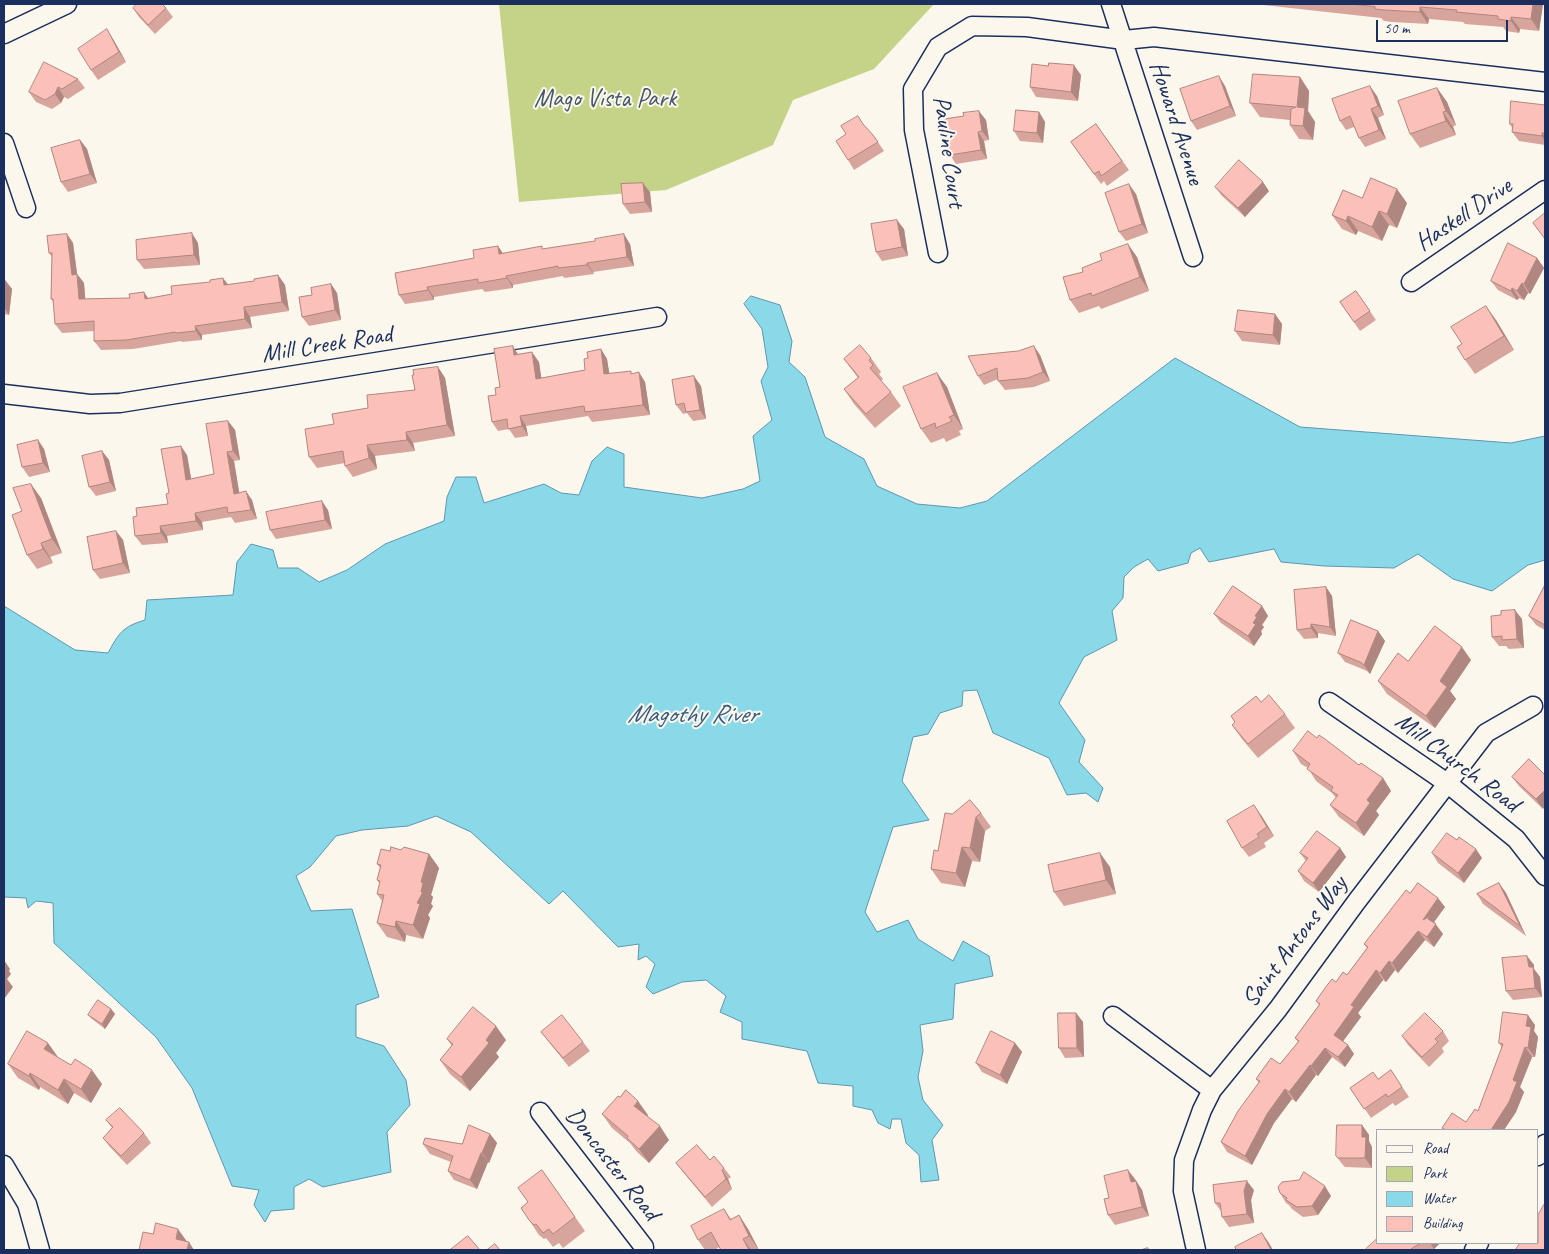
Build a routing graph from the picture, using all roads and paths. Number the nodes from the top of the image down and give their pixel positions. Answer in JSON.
{"nodes":[{"id":1,"x":67,"y":4,"type":"edge"},
{"id":2,"x":1111,"y":4,"type":"edge"},
{"id":3,"x":4,"y":34,"type":"edge"},
{"id":4,"x":1124,"y":40,"type":"junction"},
{"id":5,"x":1545,"y":82,"type":"edge"},
{"id":6,"x":4,"y":143,"type":"edge"},
{"id":7,"x":1545,"y":190,"type":"edge"},
{"id":8,"x":26,"y":208,"type":"dead end"},
{"id":9,"x":938,"y":253,"type":"dead end"},
{"id":10,"x":1193,"y":258,"type":"dead end"},
{"id":11,"x":1411,"y":282,"type":"dead end"},
{"id":12,"x":657,"y":317,"type":"dead end"},
{"id":13,"x":4,"y":394,"type":"edge"},
{"id":14,"x":1329,"y":702,"type":"dead end"},
{"id":15,"x":1533,"y":706,"type":"dead end"},
{"id":16,"x":1447,"y":783,"type":"junction"},
{"id":17,"x":1545,"y":876,"type":"edge"},
{"id":18,"x":1113,"y":1016,"type":"dead end"},
{"id":19,"x":1212,"y":1090,"type":"junction"},
{"id":20,"x":540,"y":1112,"type":"dead end"},
{"id":21,"x":4,"y":1165,"type":"edge"},
{"id":22,"x":643,"y":1249,"type":"edge"},
{"id":23,"x":40,"y":1250,"type":"edge"},
{"id":24,"x":1196,"y":1250,"type":"edge"}],
"edges":[{"from":1,"to":3,"type":"street"},
{"from":2,"to":4,"type":"street","name":"Howard Avenue"},
{"from":4,"to":5,"type":"street","name":"Pauline Court"},
{"from":4,"to":9,"type":"street","name":"Pauline Court"},
{"from":4,"to":10,"type":"street","name":"Howard Avenue"},
{"from":6,"to":8,"type":"street"},
{"from":7,"to":11,"type":"street","name":"Haskell Drive"},
{"from":12,"to":13,"type":"street","name":"Mill Creek Road"},
{"from":14,"to":16,"type":"street","name":"Mill Church Road"},
{"from":15,"to":16,"type":"street","name":"Saint Antons Way"},
{"from":16,"to":17,"type":"street","name":"Mill Church Road"},
{"from":16,"to":19,"type":"street","name":"Saint Antons Way"},
{"from":18,"to":19,"type":"street"},
{"from":19,"to":24,"type":"street","name":"Saint Antons Way"},
{"from":20,"to":22,"type":"street","name":"Doncaster Road"},
{"from":21,"to":23,"type":"street"}]}
